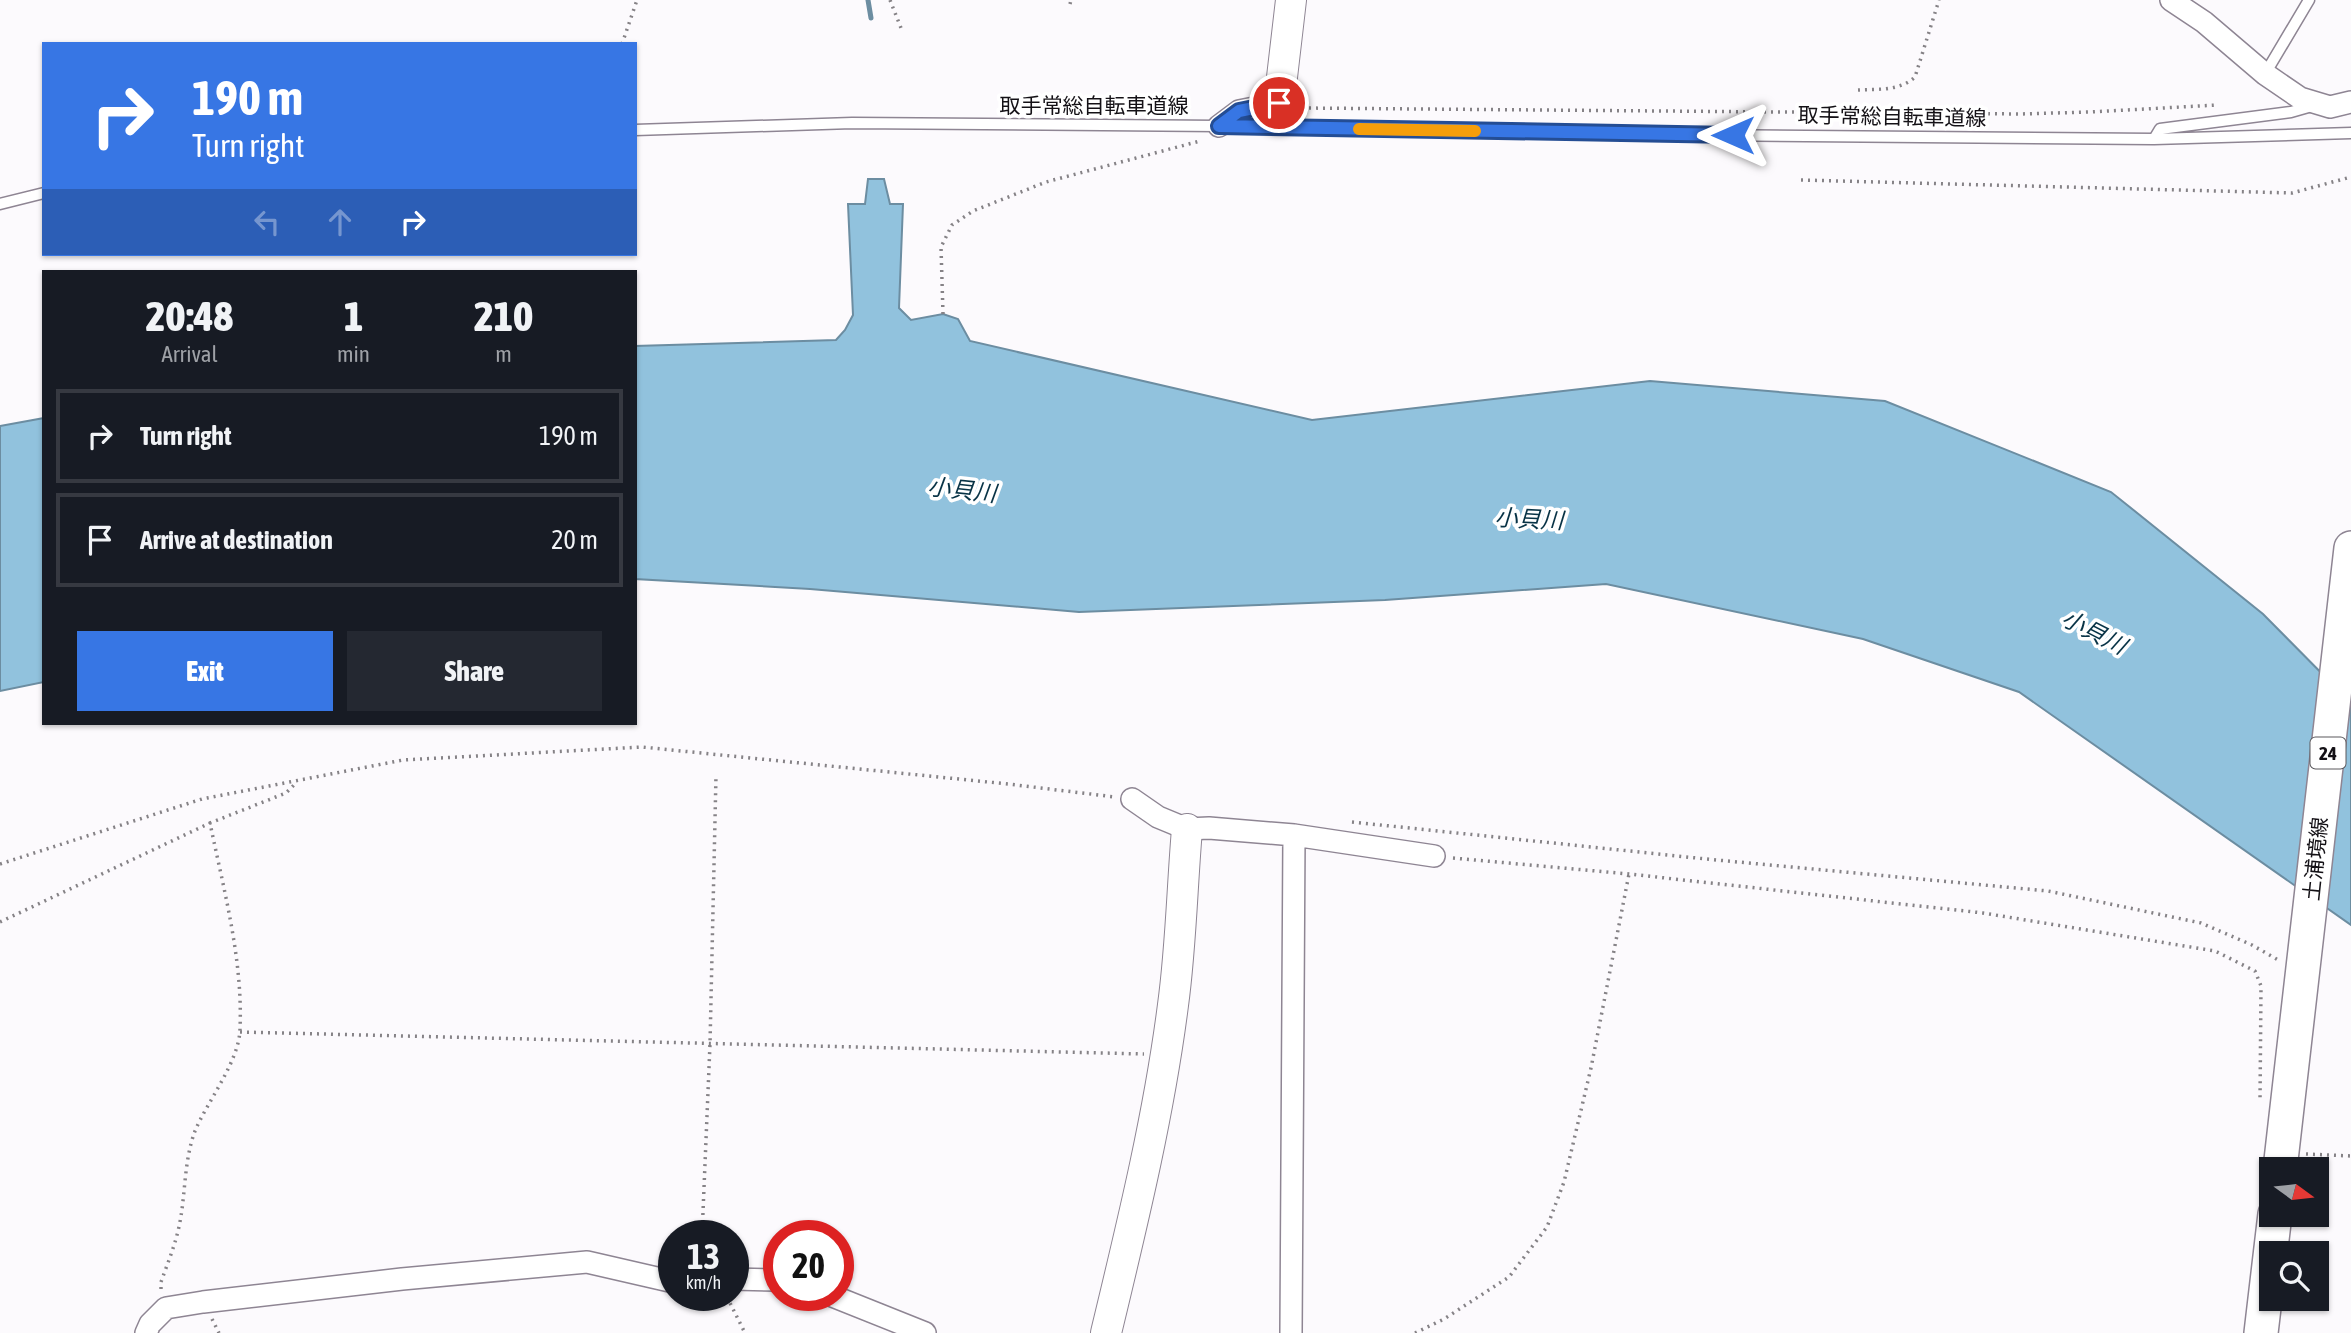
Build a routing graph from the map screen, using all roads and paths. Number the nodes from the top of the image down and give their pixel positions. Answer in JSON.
{"nodes":[{"id":1,"x":637,"y":0,"type":"edge"},
{"id":2,"x":890,"y":0,"type":"edge"},
{"id":3,"x":1291,"y":0,"type":"edge"},
{"id":4,"x":1940,"y":0,"type":"edge"},
{"id":5,"x":2171,"y":0,"type":"edge"},
{"id":6,"x":2309,"y":0,"type":"edge"},
{"id":7,"x":901,"y":28,"type":"dead end"},
{"id":8,"x":623,"y":42,"type":"edge"},
{"id":9,"x":2265,"y":74,"type":"junction"},
{"id":10,"x":1858,"y":90,"type":"dead end"},
{"id":11,"x":2351,"y":102,"type":"edge"},
{"id":12,"x":1279,"y":103,"type":"junction"},
{"id":13,"x":2318,"y":104,"type":"junction"},
{"id":14,"x":2225,"y":105,"type":"dead end"},
{"id":15,"x":1219,"y":126,"type":"junction"},
{"id":16,"x":637,"y":130,"type":"edge"},
{"id":17,"x":2351,"y":133,"type":"edge"},
{"id":18,"x":2154,"y":139,"type":"junction"},
{"id":19,"x":2351,"y":177,"type":"edge"},
{"id":20,"x":1801,"y":180,"type":"dead end"},
{"id":21,"x":42,"y":194,"type":"edge"},
{"id":22,"x":0,"y":204,"type":"edge"},
{"id":23,"x":943,"y":314,"type":"dead end"},
{"id":24,"x":2351,"y":548,"type":"edge"},
{"id":25,"x":716,"y":775,"type":"dead end"},
{"id":26,"x":298,"y":780,"type":"dead end"},
{"id":27,"x":1132,"y":799,"type":"dead end"},
{"id":28,"x":210,"y":824,"type":"junction"},
{"id":29,"x":1187,"y":830,"type":"junction"},
{"id":30,"x":1294,"y":835,"type":"junction"},
{"id":31,"x":1434,"y":856,"type":"joint"},
{"id":32,"x":1629,"y":874,"type":"junction"},
{"id":33,"x":0,"y":922,"type":"edge"},
{"id":34,"x":240,"y":1032,"type":"junction"},
{"id":35,"x":710,"y":1044,"type":"junction"},
{"id":36,"x":1165,"y":1055,"type":"junction"},
{"id":37,"x":2260,"y":1109,"type":"dead end"},
{"id":38,"x":2351,"y":1156,"type":"edge"},
{"id":39,"x":2281,"y":1157,"type":"edge"},
{"id":40,"x":2329,"y":1157,"type":"edge"},
{"id":41,"x":703,"y":1220,"type":"edge"},
{"id":42,"x":2273,"y":1227,"type":"edge"},
{"id":43,"x":658,"y":1278,"type":"edge"},
{"id":44,"x":854,"y":1305,"type":"edge"},
{"id":45,"x":166,"y":1308,"type":"junction"},
{"id":46,"x":734,"y":1311,"type":"edge"},
{"id":47,"x":145,"y":1333,"type":"edge"},
{"id":48,"x":745,"y":1333,"type":"edge"},
{"id":49,"x":925,"y":1333,"type":"edge"},
{"id":50,"x":1106,"y":1333,"type":"edge"},
{"id":51,"x":1291,"y":1333,"type":"edge"},
{"id":52,"x":1415,"y":1333,"type":"edge"},
{"id":53,"x":2261,"y":1333,"type":"edge"}],
"edges":[{"from":1,"to":8,"type":"path"},
{"from":2,"to":7,"type":"path"},
{"from":3,"to":12,"type":"street"},
{"from":4,"to":10,"type":"path"},
{"from":5,"to":9,"type":"street"},
{"from":6,"to":9,"type":"lane"},
{"from":9,"to":13,"type":"street"},
{"from":11,"to":13,"type":"street"},
{"from":12,"to":14,"type":"path"},
{"from":12,"to":15,"type":"street"},
{"from":13,"to":18,"type":"lane"},
{"from":15,"to":16,"type":"lane","name":"取手常総自転車道線"},
{"from":15,"to":18,"type":"lane","name":"取手常総自転車道線"},
{"from":15,"to":23,"type":"path"},
{"from":17,"to":18,"type":"lane","name":"取手常総自転車道線"},
{"from":19,"to":20,"type":"path"},
{"from":21,"to":22,"type":"lane"},
{"from":24,"to":39,"type":"main road","name":"土浦境線","number":"24"},
{"from":25,"to":35,"type":"path"},
{"from":26,"to":28,"type":"path"},
{"from":27,"to":29,"type":"street"},
{"from":28,"to":33,"type":"path"},
{"from":28,"to":34,"type":"path"},
{"from":29,"to":30,"type":"street"},
{"from":29,"to":36,"type":"street"},
{"from":30,"to":31,"type":"street"},
{"from":30,"to":51,"type":"street"},
{"from":31,"to":32,"type":"path"},
{"from":32,"to":37,"type":"path"},
{"from":32,"to":52,"type":"path"},
{"from":34,"to":35,"type":"path"},
{"from":34,"to":45,"type":"path"},
{"from":35,"to":36,"type":"path"},
{"from":35,"to":41,"type":"path"},
{"from":36,"to":50,"type":"street"},
{"from":38,"to":40,"type":"path"},
{"from":42,"to":53,"type":"main road"},
{"from":43,"to":45,"type":"street"},
{"from":44,"to":49,"type":"street"},
{"from":45,"to":47,"type":"street"},
{"from":46,"to":48,"type":"path"}]}
